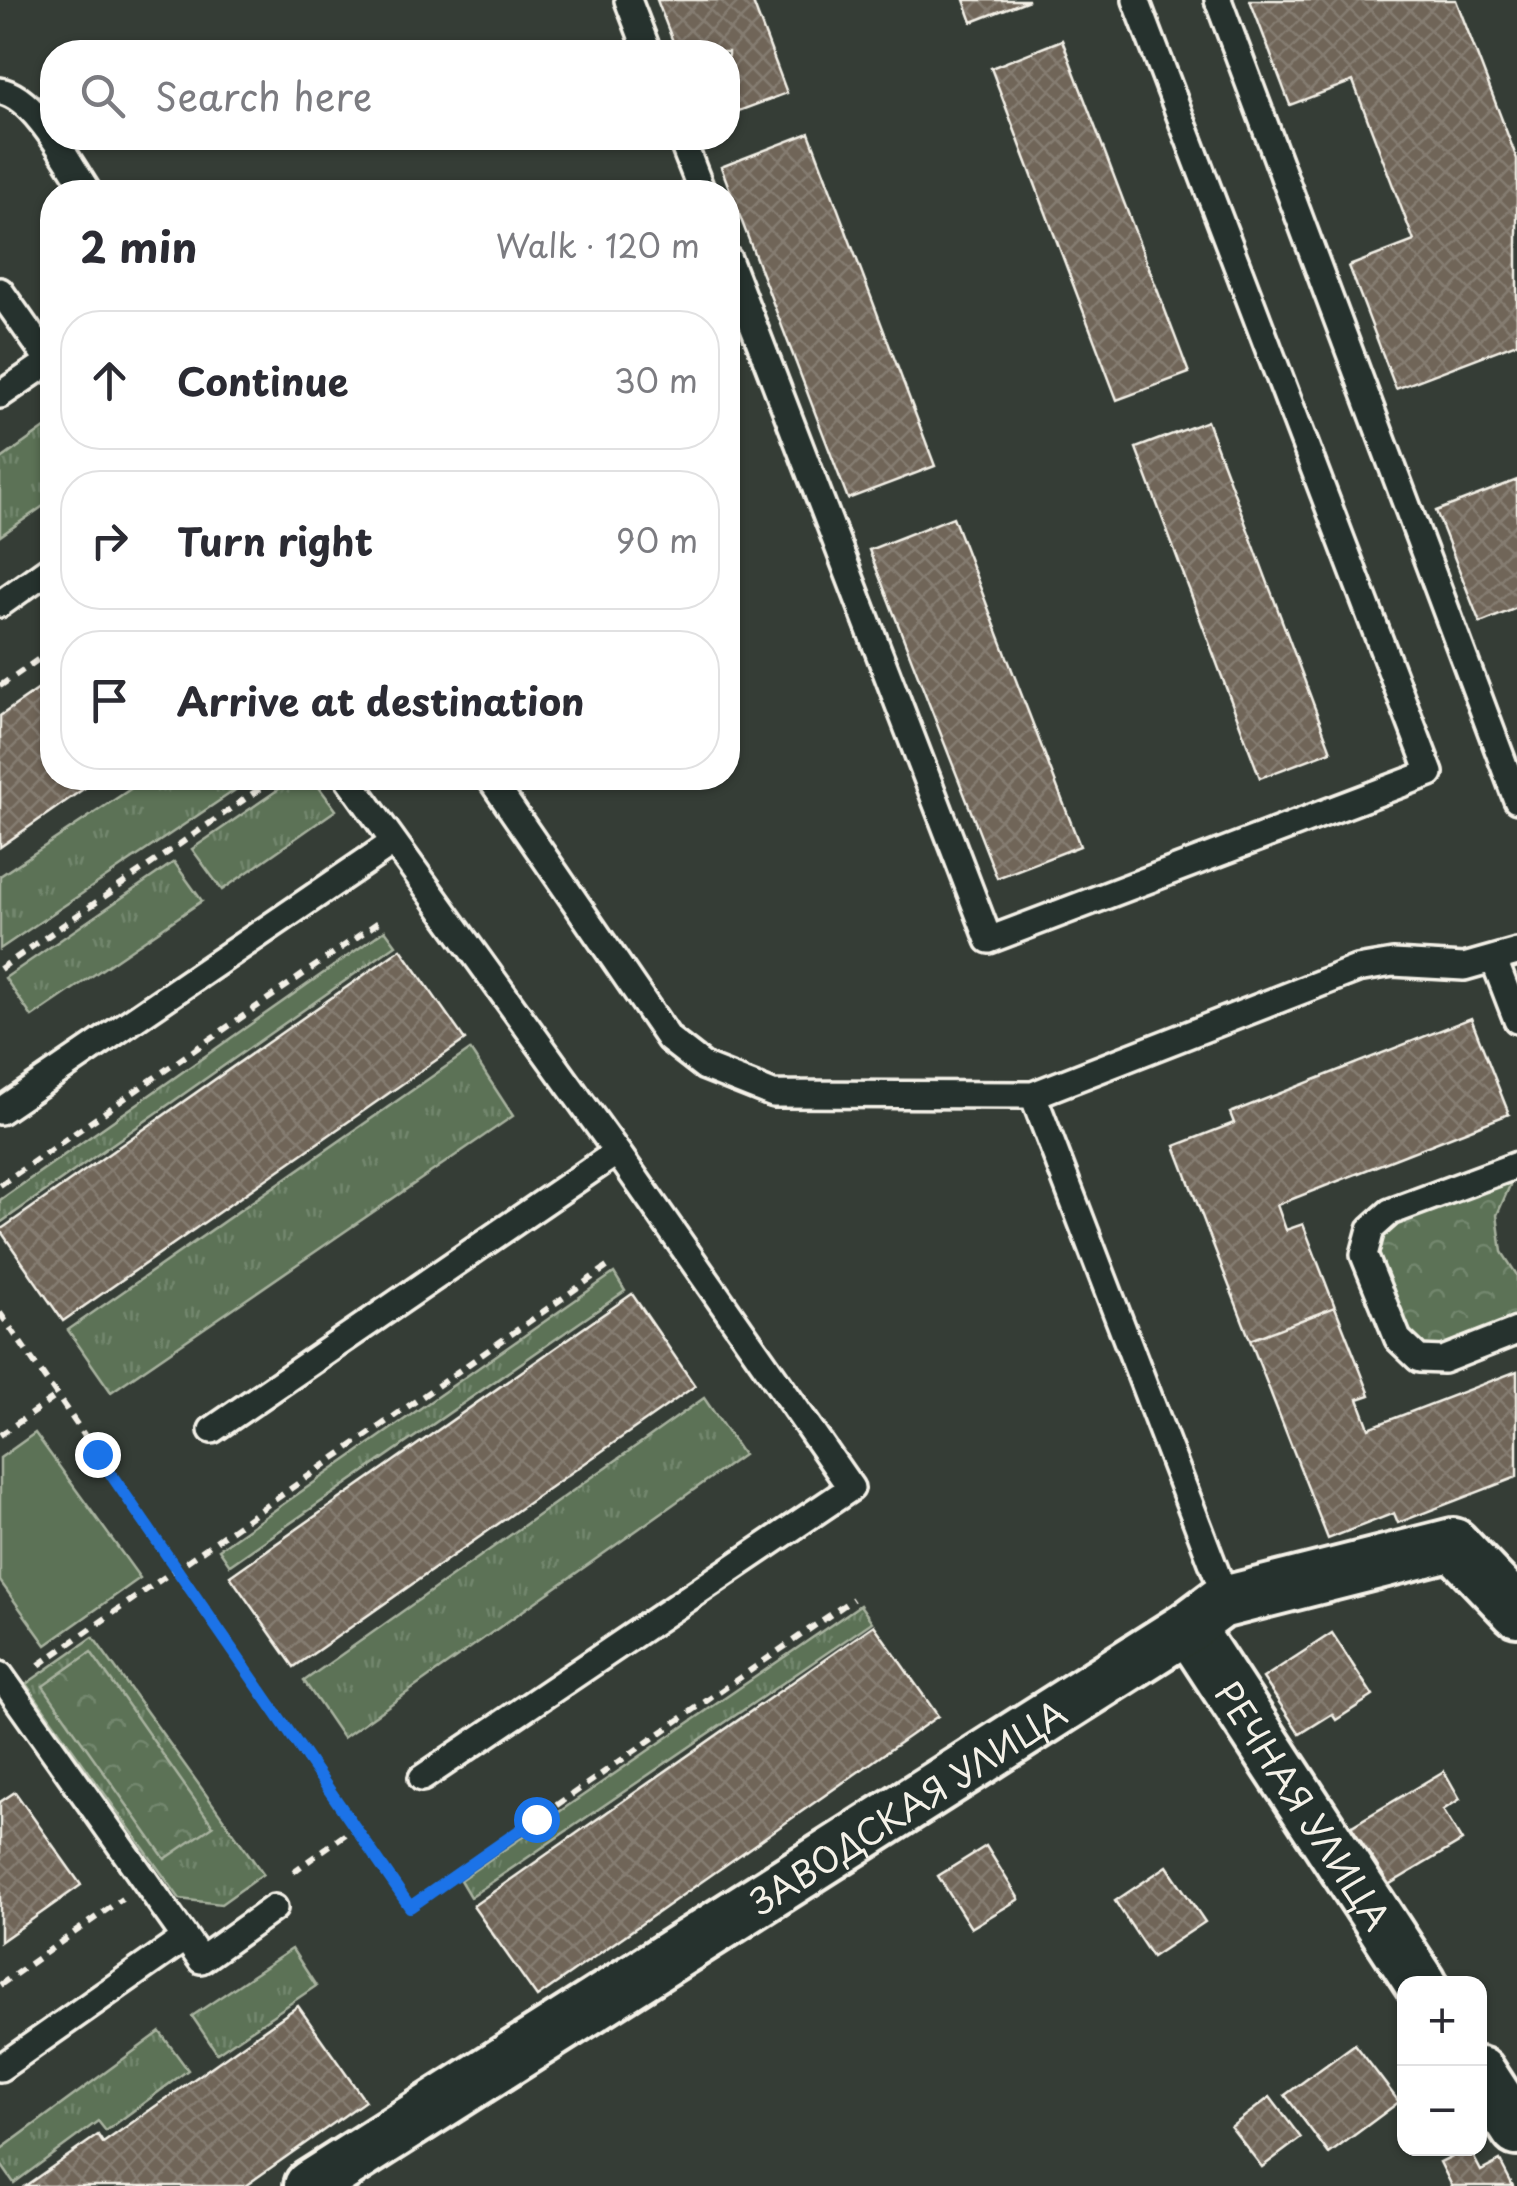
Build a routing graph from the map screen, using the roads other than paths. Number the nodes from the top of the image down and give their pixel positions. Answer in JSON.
{"nodes":[{"id":1,"x":628,"y":0,"type":"edge"},
{"id":2,"x":1136,"y":0,"type":"edge"},
{"id":3,"x":1218,"y":0,"type":"edge"},
{"id":4,"x":643,"y":40,"type":"edge"},
{"id":5,"x":0,"y":91,"type":"edge"},
{"id":6,"x":40,"y":122,"type":"edge"},
{"id":7,"x":59,"y":150,"type":"edge"},
{"id":8,"x":685,"y":150,"type":"edge"},
{"id":9,"x":80,"y":180,"type":"edge"},
{"id":10,"x":697,"y":180,"type":"edge"},
{"id":11,"x":740,"y":290,"type":"edge"},
{"id":12,"x":0,"y":291,"type":"edge"},
{"id":13,"x":40,"y":347,"type":"edge"},
{"id":14,"x":40,"y":370,"type":"edge"},
{"id":15,"x":0,"y":396,"type":"edge"},
{"id":16,"x":40,"y":576,"type":"edge"},
{"id":17,"x":0,"y":604,"type":"edge"},
{"id":18,"x":357,"y":790,"type":"edge"},
{"id":19,"x":498,"y":790,"type":"edge"},
{"id":20,"x":1517,"y":800,"type":"edge"},
{"id":21,"x":394,"y":842,"type":"junction"},
{"id":22,"x":1506,"y":956,"type":"edge"},
{"id":23,"x":1517,"y":1020,"type":"edge"},
{"id":24,"x":1033,"y":1094,"type":"junction"},
{"id":25,"x":0,"y":1111,"type":"edge"},
{"id":26,"x":617,"y":1152,"type":"junction"},
{"id":27,"x":1517,"y":1165,"type":"edge"},
{"id":28,"x":1517,"y":1331,"type":"edge"},
{"id":29,"x":212,"y":1430,"type":"dead end"},
{"id":30,"x":1220,"y":1582,"type":"dead end"},
{"id":31,"x":1517,"y":1611,"type":"edge"},
{"id":32,"x":1188,"y":1626,"type":"junction"},
{"id":33,"x":0,"y":1675,"type":"edge"},
{"id":34,"x":422,"y":1778,"type":"dead end"},
{"id":35,"x":274,"y":1908,"type":"dead end"},
{"id":36,"x":185,"y":1938,"type":"junction"},
{"id":37,"x":1416,"y":1976,"type":"edge"},
{"id":38,"x":0,"y":2068,"type":"edge"},
{"id":39,"x":1487,"y":2084,"type":"edge"},
{"id":40,"x":1517,"y":2130,"type":"edge"},
{"id":41,"x":310,"y":2186,"type":"edge"}],
"edges":[{"from":1,"to":4,"type":"lane"},
{"from":2,"to":11,"type":"lane"},
{"from":3,"to":20,"type":"lane"},
{"from":5,"to":6,"type":"lane"},
{"from":7,"to":9,"type":"lane"},
{"from":8,"to":10,"type":"lane"},
{"from":12,"to":13,"type":"lane"},
{"from":14,"to":15,"type":"lane"},
{"from":16,"to":17,"type":"lane"},
{"from":18,"to":21,"type":"lane"},
{"from":19,"to":24,"type":"lane"},
{"from":21,"to":25,"type":"lane"},
{"from":21,"to":26,"type":"lane"},
{"from":22,"to":23,"type":"lane"},
{"from":22,"to":24,"type":"lane"},
{"from":24,"to":30,"type":"lane"},
{"from":26,"to":29,"type":"lane"},
{"from":26,"to":34,"type":"lane"},
{"from":27,"to":28,"type":"lane"},
{"from":31,"to":32,"type":"street","name":"ЗАВОДСКАЯ УЛИЦА"},
{"from":32,"to":37,"type":"street","name":"РЕЧНАЯ УЛИЦА"},
{"from":32,"to":41,"type":"street","name":"ЗАВОДСКАЯ УЛИЦА"},
{"from":33,"to":36,"type":"lane"},
{"from":35,"to":36,"type":"lane"},
{"from":36,"to":38,"type":"lane"},
{"from":39,"to":40,"type":"street"}]}
